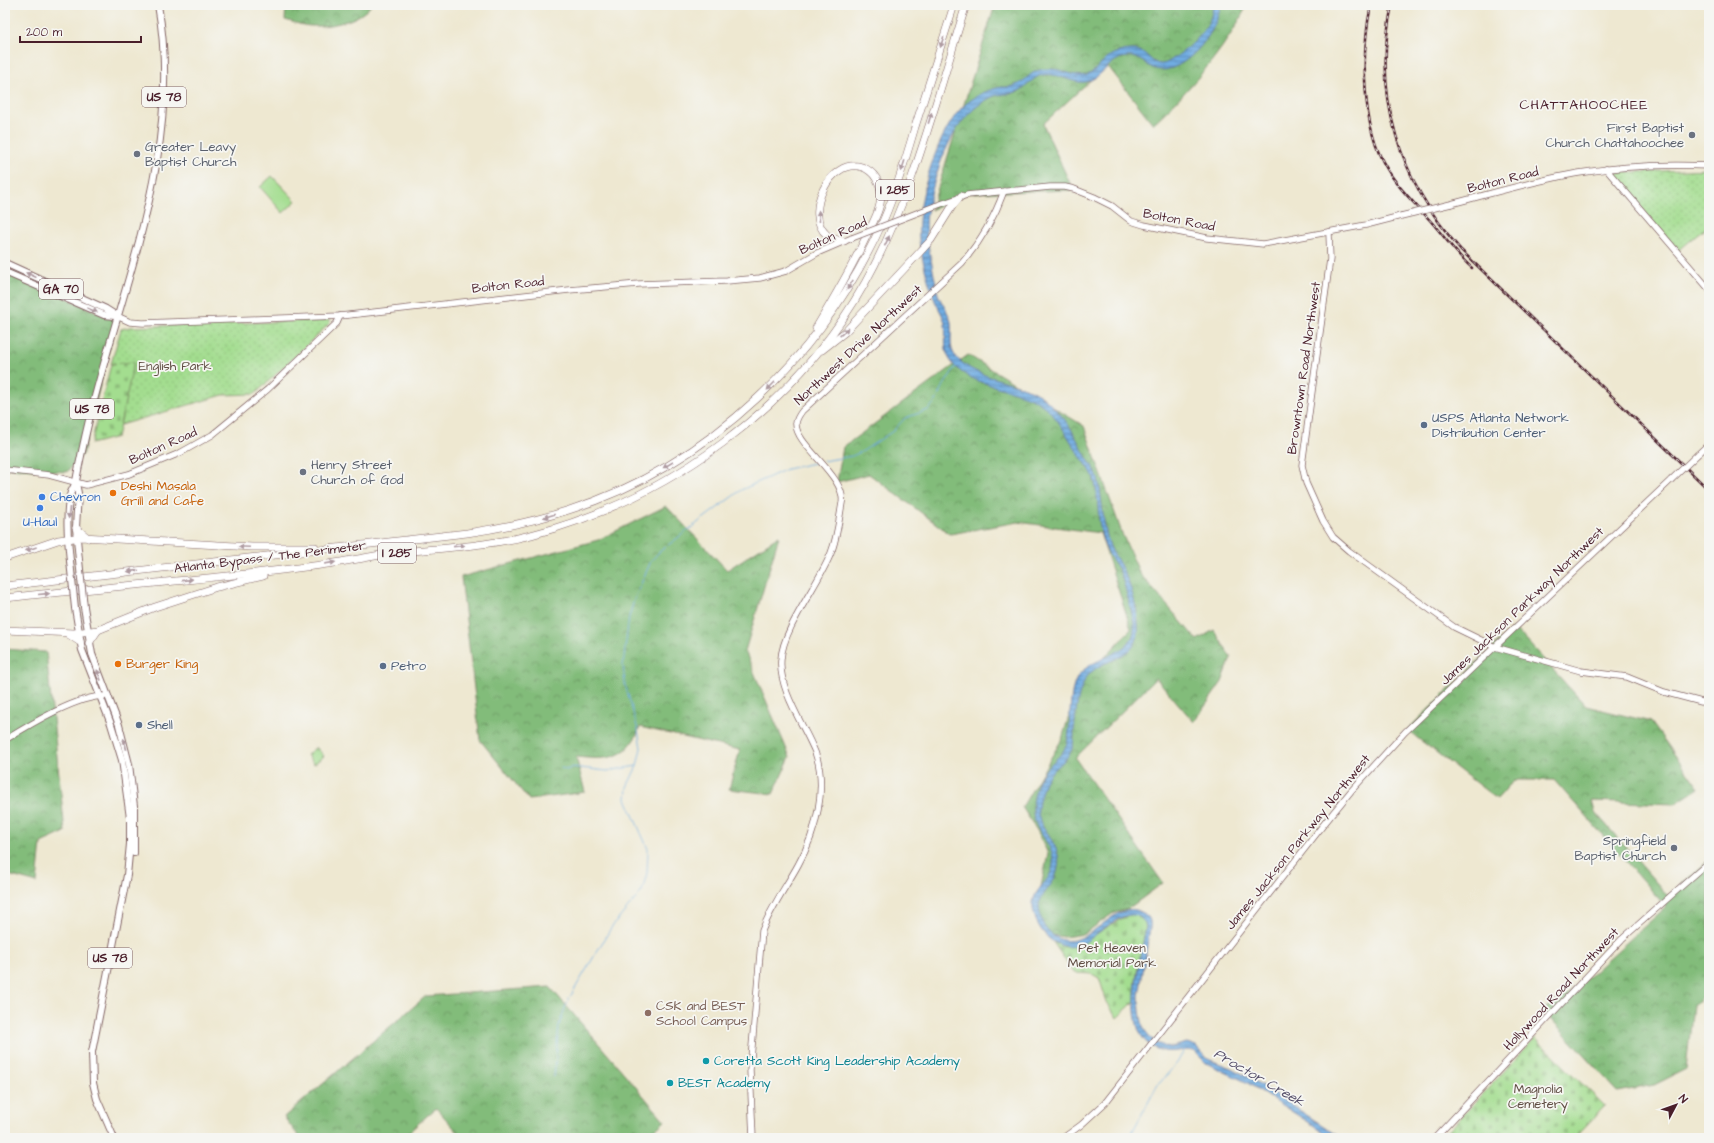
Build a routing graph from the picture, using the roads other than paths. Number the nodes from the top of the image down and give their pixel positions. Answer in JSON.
{"nodes":[{"id":1,"x":158,"y":5,"type":"edge"},
{"id":2,"x":954,"y":5,"type":"edge"},
{"id":3,"x":966,"y":5,"type":"edge"},
{"id":4,"x":1709,"y":166,"type":"edge"},
{"id":5,"x":1606,"y":169,"type":"junction"},
{"id":6,"x":1004,"y":191,"type":"junction"},
{"id":7,"x":961,"y":196,"type":"junction"},
{"id":8,"x":1329,"y":233,"type":"junction"},
{"id":9,"x":844,"y":241,"type":"junction"},
{"id":10,"x":5,"y":264,"type":"edge"},
{"id":11,"x":5,"y":272,"type":"edge"},
{"id":12,"x":1709,"y":289,"type":"edge"},
{"id":13,"x":117,"y":316,"type":"junction"},
{"id":14,"x":340,"y":316,"type":"junction"},
{"id":15,"x":814,"y":356,"type":"junction"},
{"id":16,"x":798,"y":357,"type":"junction"},
{"id":17,"x":1709,"y":444,"type":"edge"},
{"id":18,"x":5,"y":470,"type":"edge"},
{"id":19,"x":76,"y":483,"type":"junction"},
{"id":20,"x":76,"y":528,"type":"junction"},
{"id":21,"x":77,"y":538,"type":"junction"},
{"id":22,"x":88,"y":538,"type":"junction"},
{"id":23,"x":68,"y":539,"type":"junction"},
{"id":24,"x":353,"y":546,"type":"junction"},
{"id":25,"x":5,"y":558,"type":"edge"},
{"id":26,"x":310,"y":566,"type":"junction"},
{"id":27,"x":5,"y":586,"type":"edge"},
{"id":28,"x":5,"y":598,"type":"edge"},
{"id":29,"x":5,"y":630,"type":"edge"},
{"id":30,"x":98,"y":630,"type":"junction"},
{"id":31,"x":87,"y":632,"type":"junction"},
{"id":32,"x":66,"y":633,"type":"junction"},
{"id":33,"x":78,"y":633,"type":"junction"},
{"id":34,"x":80,"y":642,"type":"junction"},
{"id":35,"x":89,"y":643,"type":"junction"},
{"id":36,"x":1495,"y":647,"type":"junction"},
{"id":37,"x":100,"y":696,"type":"junction"},
{"id":38,"x":108,"y":696,"type":"junction"},
{"id":39,"x":1709,"y":704,"type":"edge"},
{"id":40,"x":5,"y":740,"type":"edge"},
{"id":41,"x":1709,"y":862,"type":"edge"},
{"id":42,"x":122,"y":907,"type":"junction"},
{"id":43,"x":114,"y":1138,"type":"edge"},
{"id":44,"x":753,"y":1138,"type":"edge"},
{"id":45,"x":1063,"y":1138,"type":"edge"},
{"id":46,"x":1435,"y":1138,"type":"edge"}],
"edges":[{"from":1,"to":13,"type":"main road","number":"US 78"},
{"from":2,"to":16,"type":"highway","name":"Atlanta Bypass / The Perimeter","number":"I 285","one_way":true},
{"from":15,"to":3,"type":"highway","name":"Atlanta Bypass / The Perimeter","number":"I 285","one_way":true},
{"from":4,"to":5,"type":"street","name":"Bolton Road"},
{"from":5,"to":8,"type":"street","name":"Bolton Road","bridge":true},
{"from":5,"to":12,"type":"street"},
{"from":6,"to":7,"type":"street","name":"Bolton Road"},
{"from":6,"to":8,"type":"street","name":"Bolton Road"},
{"from":6,"to":44,"type":"street","name":"Northwest Drive Northwest"},
{"from":7,"to":9,"type":"street","name":"Bolton Road","bridge":true},
{"from":15,"to":7,"type":"highway","one_way":true},
{"from":8,"to":36,"type":"street","name":"Browntown Road Northwest"},
{"from":9,"to":14,"type":"street","name":"Bolton Road"},
{"from":9,"to":16,"type":"highway","one_way":true},
{"from":13,"to":10,"type":"main road","number":"GA 70","one_way":true},
{"from":11,"to":13,"type":"main road","number":"GA 70","one_way":true},
{"from":13,"to":14,"type":"street"},
{"from":13,"to":19,"type":"main road","number":"US 78"},
{"from":14,"to":19,"type":"street","name":"Bolton Road"},
{"from":26,"to":15,"type":"highway","name":"Atlanta Bypass / The Perimeter","number":"I 285","one_way":true},
{"from":16,"to":24,"type":"highway","name":"Atlanta Bypass / The Perimeter","number":"I 285","one_way":true},
{"from":17,"to":36,"type":"street","name":"James Jackson Parkway Northwest","bridge":true},
{"from":18,"to":19,"type":"street","name":"Bolton Road"},
{"from":19,"to":20,"type":"main road","number":"US 78"},
{"from":19,"to":23,"type":"main road","number":"US 78","one_way":true},
{"from":20,"to":21,"type":"main road","number":"US 78"},
{"from":20,"to":22,"type":"highway"},
{"from":21,"to":22,"type":"highway"},
{"from":21,"to":23,"type":"highway"},
{"from":21,"to":31,"type":"main road","number":"US 78","bridge":true},
{"from":24,"to":22,"type":"highway","one_way":true},
{"from":23,"to":25,"type":"highway","one_way":true},
{"from":23,"to":33,"type":"main road","number":"US 78","bridge":true},
{"from":24,"to":27,"type":"highway","name":"Atlanta Bypass / The Perimeter","number":"I 285","one_way":true},
{"from":28,"to":26,"type":"highway","name":"Atlanta Bypass / The Perimeter","number":"I 285","one_way":true},
{"from":26,"to":30,"type":"highway"},
{"from":29,"to":32,"type":"highway"},
{"from":30,"to":31,"type":"highway"},
{"from":30,"to":35,"type":"highway"},
{"from":31,"to":33,"type":"highway"},
{"from":31,"to":35,"type":"main road","number":"US 78"},
{"from":32,"to":33,"type":"highway"},
{"from":32,"to":34,"type":"highway"},
{"from":33,"to":34,"type":"main road","number":"US 78"},
{"from":34,"to":37,"type":"main road","number":"US 78"},
{"from":38,"to":35,"type":"main road","number":"US 78","one_way":true},
{"from":36,"to":39,"type":"street","name":"Browntown Road Northwest"},
{"from":36,"to":45,"type":"street","name":"James Jackson Parkway Northwest"},
{"from":37,"to":38,"type":"street"},
{"from":37,"to":40,"type":"street"},
{"from":37,"to":42,"type":"main road","number":"US 78"},
{"from":42,"to":38,"type":"main road","number":"US 78","one_way":true},
{"from":41,"to":46,"type":"street","name":"Hollywood Road Northwest"},
{"from":42,"to":43,"type":"main road","number":"US 78"}]}
